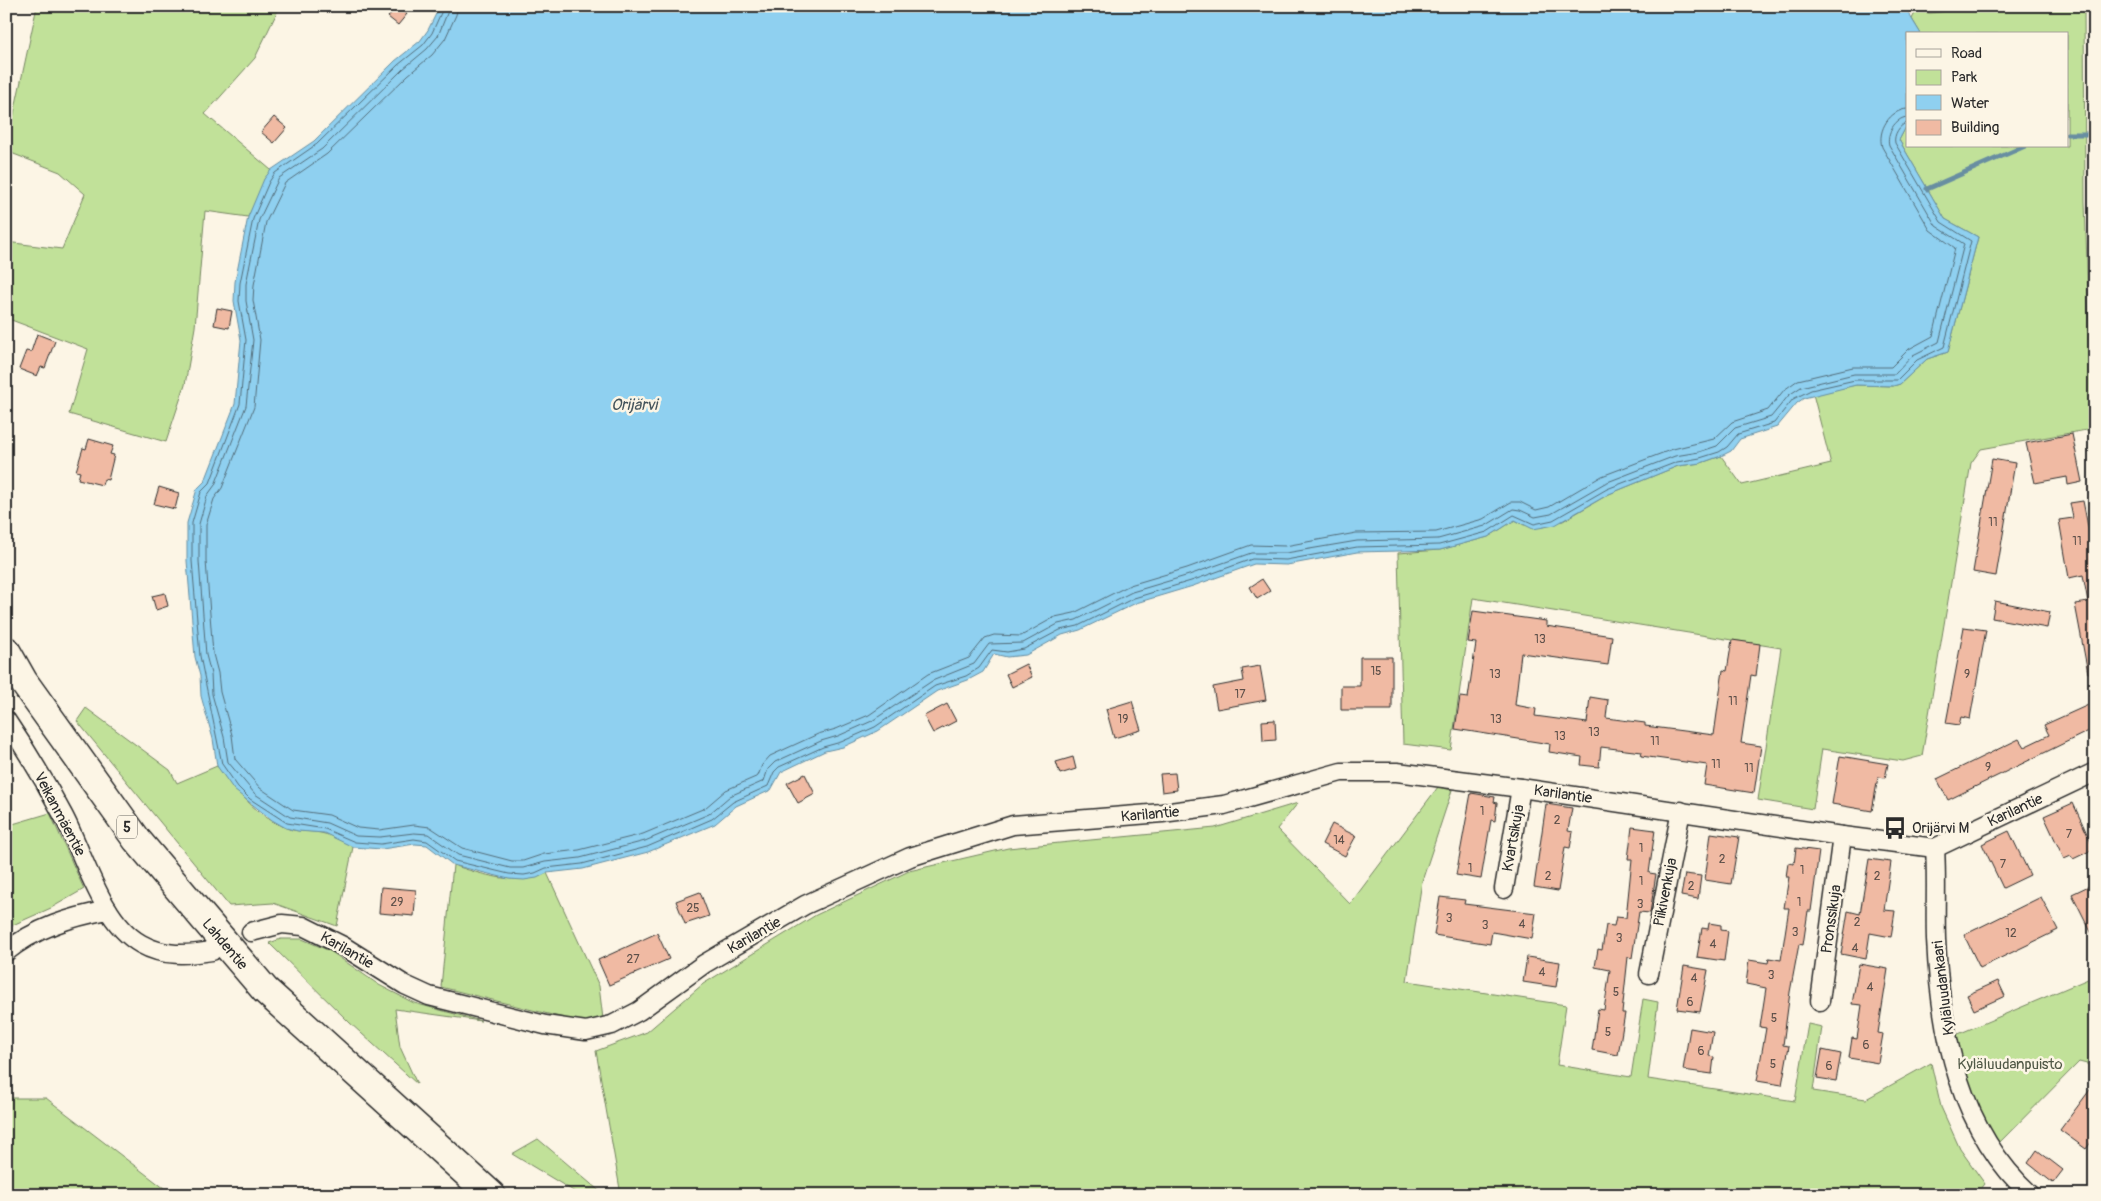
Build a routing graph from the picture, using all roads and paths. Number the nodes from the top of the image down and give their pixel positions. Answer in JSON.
{"nodes":[{"id":1,"x":6,"y":651,"type":"edge"},
{"id":2,"x":6,"y":720,"type":"edge"},
{"id":3,"x":2095,"y":772,"type":"edge"},
{"id":4,"x":1522,"y":788,"type":"junction"},
{"id":5,"x":1681,"y":811,"type":"junction"},
{"id":6,"x":1842,"y":836,"type":"junction"},
{"id":7,"x":1935,"y":848,"type":"junction"},
{"id":8,"x":1504,"y":889,"type":"dead end"},
{"id":9,"x":108,"y":910,"type":"junction"},
{"id":10,"x":251,"y":932,"type":"dead end"},
{"id":11,"x":212,"y":951,"type":"dead end"},
{"id":12,"x":6,"y":952,"type":"edge"},
{"id":13,"x":1649,"y":974,"type":"dead end"},
{"id":14,"x":1820,"y":1001,"type":"dead end"},
{"id":15,"x":491,"y":1195,"type":"edge"},
{"id":16,"x":2031,"y":1195,"type":"edge"}],
"edges":[{"from":1,"to":15,"type":"highway","name":"Lahdentie","number":"5"},
{"from":2,"to":9,"type":"street","name":"Veikanmäentie"},
{"from":3,"to":7,"type":"street","name":"Karilantie"},
{"from":4,"to":5,"type":"street","name":"Karilantie"},
{"from":4,"to":8,"type":"street","name":"Kvartsikuja"},
{"from":4,"to":10,"type":"street","name":"Karilantie"},
{"from":5,"to":6,"type":"street","name":"Karilantie"},
{"from":5,"to":13,"type":"street","name":"Piikivenkuja"},
{"from":6,"to":7,"type":"street","name":"Karilantie"},
{"from":6,"to":14,"type":"street","name":"Pronssikuja"},
{"from":7,"to":16,"type":"street","name":"Kyläluudankaari"},
{"from":9,"to":11,"type":"street"},
{"from":9,"to":12,"type":"street"}]}
